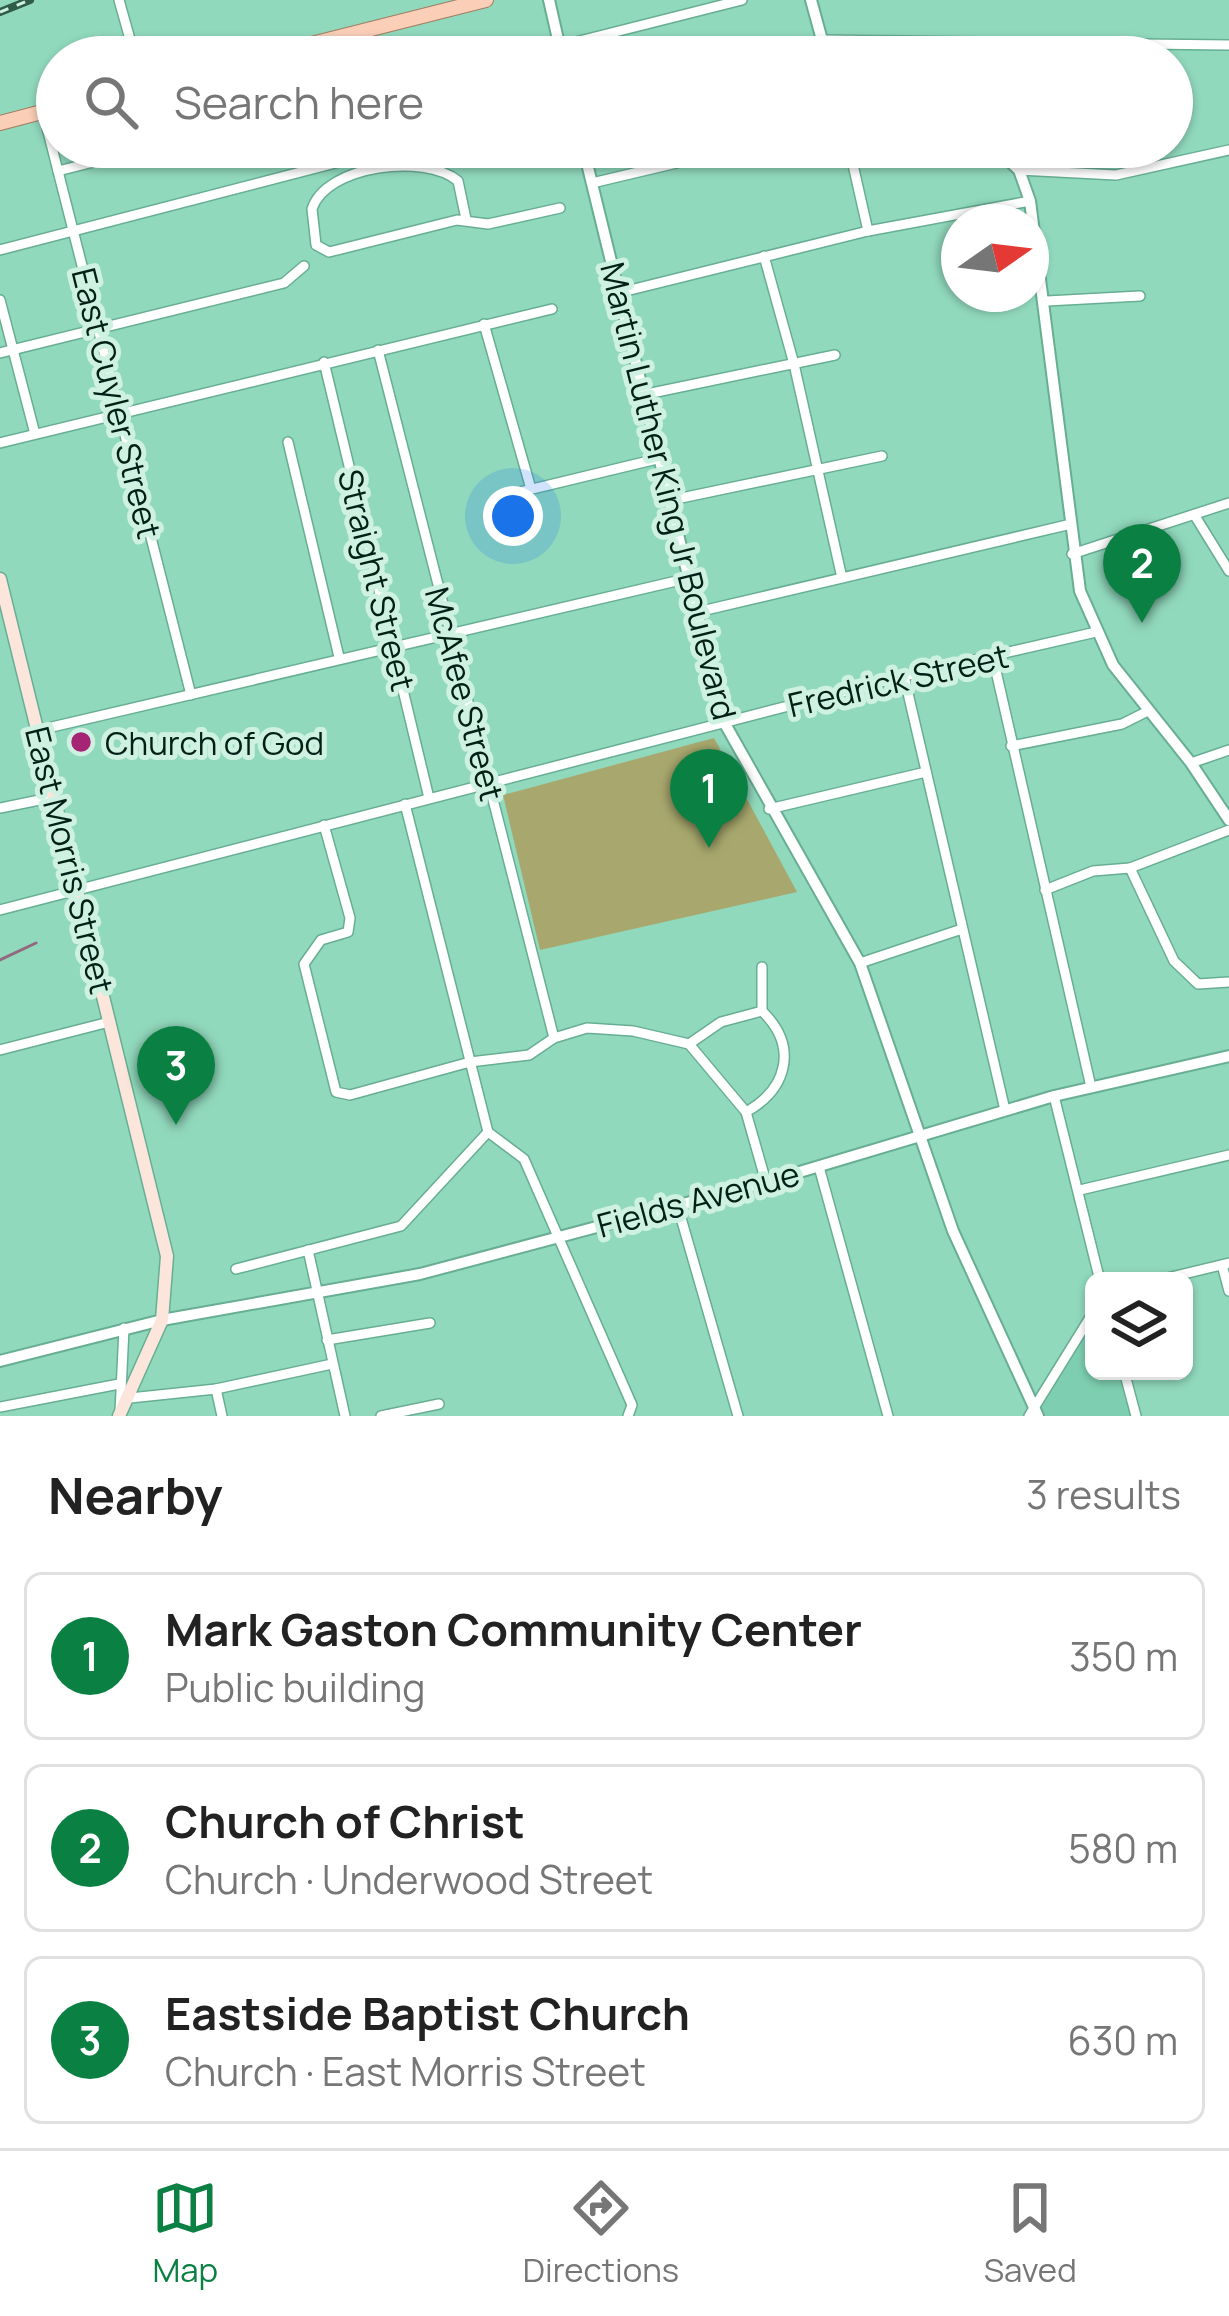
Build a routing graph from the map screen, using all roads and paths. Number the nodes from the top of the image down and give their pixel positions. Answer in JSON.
{"nodes":[{"id":1,"x":119,"y":0,"type":"edge"},
{"id":2,"x":486,"y":0,"type":"edge"},
{"id":3,"x":549,"y":0,"type":"edge"},
{"id":4,"x":742,"y":0,"type":"edge"},
{"id":5,"x":812,"y":0,"type":"edge"},
{"id":6,"x":129,"y":36,"type":"edge"},
{"id":7,"x":344,"y":36,"type":"edge"},
{"id":8,"x":557,"y":36,"type":"edge"},
{"id":9,"x":617,"y":36,"type":"edge"},
{"id":10,"x":821,"y":36,"type":"edge"},
{"id":11,"x":1193,"y":44,"type":"edge"},
{"id":12,"x":1229,"y":45,"type":"edge"},
{"id":13,"x":36,"y":114,"type":"edge"},
{"id":14,"x":0,"y":123,"type":"edge"},
{"id":15,"x":1229,"y":150,"type":"edge"},
{"id":16,"x":1193,"y":158,"type":"edge"},
{"id":17,"x":58,"y":168,"type":"edge"},
{"id":18,"x":70,"y":168,"type":"edge"},
{"id":19,"x":304,"y":168,"type":"edge"},
{"id":20,"x":368,"y":168,"type":"edge"},
{"id":21,"x":429,"y":168,"type":"edge"},
{"id":22,"x":589,"y":168,"type":"edge"},
{"id":23,"x":653,"y":168,"type":"edge"},
{"id":24,"x":853,"y":168,"type":"edge"},
{"id":25,"x":1151,"y":168,"type":"edge"},
{"id":26,"x":1019,"y":170,"type":"joint"},
{"id":27,"x":58,"y":171,"type":"junction"},
{"id":28,"x":592,"y":182,"type":"junction"},
{"id":29,"x":1030,"y":201,"type":"junction"},
{"id":30,"x":1031,"y":204,"type":"edge"},
{"id":31,"x":560,"y":208,"type":"dead end"},
{"id":32,"x":466,"y":219,"type":"junction"},
{"id":33,"x":74,"y":231,"type":"junction"},
{"id":34,"x":868,"y":231,"type":"junction"},
{"id":35,"x":0,"y":250,"type":"edge"},
{"id":36,"x":764,"y":256,"type":"junction"},
{"id":37,"x":304,"y":266,"type":"dead end"},
{"id":38,"x":618,"y":293,"type":"junction"},
{"id":39,"x":1140,"y":296,"type":"dead end"},
{"id":40,"x":0,"y":300,"type":"edge"},
{"id":41,"x":1049,"y":301,"type":"edge"},
{"id":42,"x":552,"y":309,"type":"dead end"},
{"id":43,"x":1048,"y":312,"type":"edge"},
{"id":44,"x":484,"y":324,"type":"junction"},
{"id":45,"x":98,"y":329,"type":"junction"},
{"id":46,"x":12,"y":350,"type":"junction"},
{"id":47,"x":378,"y":350,"type":"junction"},
{"id":48,"x":0,"y":353,"type":"edge"},
{"id":49,"x":835,"y":355,"type":"dead end"},
{"id":50,"x":324,"y":362,"type":"junction"},
{"id":51,"x":794,"y":364,"type":"junction"},
{"id":52,"x":641,"y":395,"type":"junction"},
{"id":53,"x":119,"y":413,"type":"junction"},
{"id":54,"x":35,"y":434,"type":"junction"},
{"id":55,"x":288,"y":442,"type":"dead end"},
{"id":56,"x":0,"y":443,"type":"edge"},
{"id":57,"x":882,"y":455,"type":"dead end"},
{"id":58,"x":657,"y":460,"type":"junction"},
{"id":59,"x":816,"y":470,"type":"junction"},
{"id":60,"x":531,"y":489,"type":"junction"},
{"id":61,"x":503,"y":496,"type":"dead end"},
{"id":62,"x":667,"y":501,"type":"junction"},
{"id":63,"x":1229,"y":503,"type":"edge"},
{"id":64,"x":1195,"y":516,"type":"junction"},
{"id":65,"x":1067,"y":525,"type":"junction"},
{"id":66,"x":1072,"y":554,"type":"junction"},
{"id":67,"x":1229,"y":571,"type":"edge"},
{"id":68,"x":842,"y":578,"type":"junction"},
{"id":69,"x":0,"y":579,"type":"edge"},
{"id":70,"x":685,"y":579,"type":"junction"},
{"id":71,"x":3,"y":604,"type":"edge"},
{"id":72,"x":693,"y":613,"type":"junction"},
{"id":73,"x":454,"y":632,"type":"junction"},
{"id":74,"x":1096,"y":632,"type":"junction"},
{"id":75,"x":394,"y":645,"type":"junction"},
{"id":76,"x":339,"y":657,"type":"junction"},
{"id":77,"x":992,"y":658,"type":"junction"},
{"id":78,"x":904,"y":676,"type":"junction"},
{"id":79,"x":191,"y":694,"type":"junction"},
{"id":80,"x":1148,"y":711,"type":"junction"},
{"id":81,"x":724,"y":722,"type":"junction"},
{"id":82,"x":39,"y":730,"type":"junction"},
{"id":83,"x":1011,"y":746,"type":"junction"},
{"id":84,"x":1229,"y":750,"type":"edge"},
{"id":85,"x":1191,"y":763,"type":"junction"},
{"id":86,"x":926,"y":772,"type":"junction"},
{"id":87,"x":490,"y":782,"type":"junction"},
{"id":88,"x":54,"y":796,"type":"junction"},
{"id":89,"x":429,"y":798,"type":"junction"},
{"id":90,"x":405,"y":804,"type":"junction"},
{"id":91,"x":0,"y":808,"type":"edge"},
{"id":92,"x":770,"y":808,"type":"junction"},
{"id":93,"x":1229,"y":820,"type":"edge"},
{"id":94,"x":324,"y":825,"type":"junction"},
{"id":95,"x":1229,"y":830,"type":"edge"},
{"id":96,"x":1130,"y":868,"type":"junction"},
{"id":97,"x":77,"y":889,"type":"junction"},
{"id":98,"x":1045,"y":890,"type":"junction"},
{"id":99,"x":0,"y":910,"type":"edge"},
{"id":100,"x":962,"y":929,"type":"junction"},
{"id":101,"x":860,"y":963,"type":"junction"},
{"id":102,"x":762,"y":967,"type":"dead end"},
{"id":103,"x":1229,"y":982,"type":"edge"},
{"id":104,"x":762,"y":1011,"type":"junction"},
{"id":105,"x":109,"y":1022,"type":"junction"},
{"id":106,"x":554,"y":1038,"type":"junction"},
{"id":107,"x":689,"y":1044,"type":"junction"},
{"id":108,"x":0,"y":1050,"type":"edge"},
{"id":109,"x":1229,"y":1055,"type":"edge"},
{"id":110,"x":470,"y":1062,"type":"junction"},
{"id":111,"x":1091,"y":1087,"type":"junction"},
{"id":112,"x":1054,"y":1096,"type":"junction"},
{"id":113,"x":1005,"y":1110,"type":"junction"},
{"id":114,"x":746,"y":1112,"type":"junction"},
{"id":115,"x":488,"y":1132,"type":"junction"},
{"id":116,"x":923,"y":1134,"type":"junction"},
{"id":117,"x":1229,"y":1155,"type":"edge"},
{"id":118,"x":819,"y":1167,"type":"junction"},
{"id":119,"x":766,"y":1182,"type":"junction"},
{"id":120,"x":1080,"y":1190,"type":"junction"},
{"id":121,"x":677,"y":1204,"type":"junction"},
{"id":122,"x":557,"y":1236,"type":"junction"},
{"id":123,"x":308,"y":1250,"type":"junction"},
{"id":124,"x":1226,"y":1264,"type":"edge"},
{"id":125,"x":236,"y":1269,"type":"dead end"},
{"id":126,"x":1098,"y":1272,"type":"edge"},
{"id":127,"x":1193,"y":1272,"type":"edge"},
{"id":128,"x":316,"y":1291,"type":"junction"},
{"id":129,"x":1229,"y":1291,"type":"edge"},
{"id":130,"x":162,"y":1320,"type":"junction"},
{"id":131,"x":430,"y":1323,"type":"dead end"},
{"id":132,"x":1085,"y":1326,"type":"edge"},
{"id":133,"x":124,"y":1328,"type":"junction"},
{"id":134,"x":327,"y":1340,"type":"junction"},
{"id":135,"x":0,"y":1361,"type":"edge"},
{"id":136,"x":332,"y":1364,"type":"junction"},
{"id":137,"x":1126,"y":1380,"type":"edge"},
{"id":138,"x":119,"y":1384,"type":"junction"},
{"id":139,"x":216,"y":1389,"type":"junction"},
{"id":140,"x":130,"y":1398,"type":"junction"},
{"id":141,"x":439,"y":1404,"type":"dead end"},
{"id":142,"x":0,"y":1407,"type":"edge"},
{"id":143,"x":1034,"y":1413,"type":"edge"},
{"id":144,"x":120,"y":1414,"type":"edge"},
{"id":145,"x":222,"y":1416,"type":"edge"},
{"id":146,"x":346,"y":1416,"type":"edge"},
{"id":147,"x":381,"y":1416,"type":"edge"},
{"id":148,"x":628,"y":1416,"type":"edge"},
{"id":149,"x":738,"y":1416,"type":"edge"},
{"id":150,"x":888,"y":1416,"type":"edge"},
{"id":151,"x":1136,"y":1416,"type":"edge"}],
"edges":[{"from":1,"to":6,"type":"street"},
{"from":2,"to":7,"type":"main road"},
{"from":3,"to":8,"type":"street"},
{"from":4,"to":9,"type":"street"},
{"from":5,"to":10,"type":"street"},
{"from":11,"to":12,"type":"street"},
{"from":13,"to":14,"type":"main road"},
{"from":15,"to":16,"type":"street"},
{"from":17,"to":27,"type":"street","name":"East Cuyler Street"},
{"from":18,"to":27,"type":"street"},
{"from":19,"to":33,"type":"street"},
{"from":20,"to":32,"type":"street"},
{"from":21,"to":32,"type":"street"},
{"from":22,"to":28,"type":"street","name":"Martin Luther King Jr Boulevard"},
{"from":23,"to":28,"type":"street"},
{"from":24,"to":34,"type":"street"},
{"from":25,"to":26,"type":"street"},
{"from":26,"to":29,"type":"street"},
{"from":27,"to":33,"type":"street","name":"East Cuyler Street"},
{"from":28,"to":38,"type":"street","name":"Martin Luther King Jr Boulevard"},
{"from":29,"to":30,"type":"street"},
{"from":29,"to":34,"type":"street"},
{"from":31,"to":32,"type":"street"},
{"from":33,"to":35,"type":"street"},
{"from":33,"to":45,"type":"street","name":"East Cuyler Street"},
{"from":34,"to":36,"type":"street"},
{"from":36,"to":38,"type":"street"},
{"from":36,"to":51,"type":"street"},
{"from":37,"to":45,"type":"street"},
{"from":38,"to":52,"type":"street","name":"Martin Luther King Jr Boulevard"},
{"from":39,"to":41,"type":"street"},
{"from":40,"to":46,"type":"street"},
{"from":42,"to":44,"type":"street"},
{"from":43,"to":65,"type":"street"},
{"from":44,"to":47,"type":"street"},
{"from":44,"to":60,"type":"street"},
{"from":45,"to":46,"type":"street"},
{"from":45,"to":53,"type":"street","name":"East Cuyler Street"},
{"from":46,"to":48,"type":"street"},
{"from":46,"to":54,"type":"street"},
{"from":47,"to":50,"type":"street"},
{"from":47,"to":73,"type":"street","name":"McAfee Street"},
{"from":49,"to":51,"type":"street"},
{"from":50,"to":53,"type":"street"},
{"from":50,"to":75,"type":"street","name":"Straight Street"},
{"from":51,"to":52,"type":"street"},
{"from":51,"to":59,"type":"street"},
{"from":52,"to":58,"type":"street","name":"Martin Luther King Jr Boulevard"},
{"from":53,"to":54,"type":"street"},
{"from":53,"to":79,"type":"street","name":"East Cuyler Street"},
{"from":54,"to":56,"type":"street"},
{"from":55,"to":76,"type":"street"},
{"from":57,"to":59,"type":"street"},
{"from":58,"to":60,"type":"street"},
{"from":58,"to":62,"type":"street","name":"Martin Luther King Jr Boulevard"},
{"from":59,"to":62,"type":"street"},
{"from":59,"to":68,"type":"street"},
{"from":60,"to":61,"type":"street"},
{"from":62,"to":70,"type":"street","name":"Martin Luther King Jr Boulevard"},
{"from":63,"to":64,"type":"street"},
{"from":64,"to":66,"type":"street"},
{"from":64,"to":67,"type":"street"},
{"from":65,"to":66,"type":"street"},
{"from":65,"to":68,"type":"street"},
{"from":66,"to":74,"type":"street"},
{"from":68,"to":72,"type":"street"},
{"from":69,"to":71,"type":"main road","name":"East Morris Street"},
{"from":70,"to":72,"type":"street","name":"Martin Luther King Jr Boulevard"},
{"from":70,"to":73,"type":"street"},
{"from":71,"to":82,"type":"main road","name":"East Morris Street"},
{"from":72,"to":81,"type":"street","name":"Martin Luther King Jr Boulevard"},
{"from":73,"to":75,"type":"street"},
{"from":73,"to":87,"type":"street","name":"McAfee Street"},
{"from":74,"to":77,"type":"street","name":"Fredrick Street"},
{"from":74,"to":80,"type":"street"},
{"from":75,"to":76,"type":"street"},
{"from":75,"to":89,"type":"street","name":"Straight Street"},
{"from":76,"to":79,"type":"street"},
{"from":77,"to":78,"type":"street","name":"Fredrick Street"},
{"from":77,"to":83,"type":"street"},
{"from":78,"to":81,"type":"street","name":"Fredrick Street"},
{"from":78,"to":86,"type":"street"},
{"from":79,"to":82,"type":"street"},
{"from":80,"to":83,"type":"street"},
{"from":80,"to":85,"type":"street"},
{"from":81,"to":87,"type":"street","name":"Fredrick Street"},
{"from":81,"to":92,"type":"street","name":"Martin Luther King Jr Boulevard"},
{"from":82,"to":88,"type":"main road","name":"East Morris Street"},
{"from":83,"to":98,"type":"street"},
{"from":84,"to":85,"type":"street"},
{"from":85,"to":93,"type":"street"},
{"from":86,"to":92,"type":"street"},
{"from":86,"to":100,"type":"street"},
{"from":87,"to":89,"type":"street","name":"Fredrick Street"},
{"from":87,"to":106,"type":"street","name":"McAfee Street"},
{"from":88,"to":91,"type":"street"},
{"from":88,"to":97,"type":"main road","name":"East Morris Street"},
{"from":89,"to":90,"type":"street","name":"Fredrick Street"},
{"from":90,"to":94,"type":"street","name":"Fredrick Street"},
{"from":90,"to":110,"type":"street"},
{"from":92,"to":101,"type":"street","name":"Martin Luther King Jr Boulevard"},
{"from":94,"to":97,"type":"street","name":"Fredrick Street"},
{"from":94,"to":110,"type":"street"},
{"from":95,"to":96,"type":"street"},
{"from":96,"to":98,"type":"street"},
{"from":96,"to":103,"type":"street"},
{"from":97,"to":99,"type":"street","name":"Fredrick Street"},
{"from":97,"to":105,"type":"main road","name":"East Morris Street"},
{"from":98,"to":111,"type":"street"},
{"from":100,"to":101,"type":"street"},
{"from":100,"to":113,"type":"street"},
{"from":101,"to":116,"type":"street","name":"Martin Luther King Jr Boulevard"},
{"from":102,"to":104,"type":"street"},
{"from":104,"to":107,"type":"street"},
{"from":104,"to":114,"type":"street"},
{"from":105,"to":108,"type":"street"},
{"from":105,"to":130,"type":"main road","name":"East Morris Street"},
{"from":106,"to":107,"type":"street"},
{"from":106,"to":110,"type":"street"},
{"from":107,"to":114,"type":"street"},
{"from":109,"to":111,"type":"street","name":"Fields Avenue"},
{"from":110,"to":115,"type":"street"},
{"from":111,"to":112,"type":"street","name":"Fields Avenue"},
{"from":112,"to":113,"type":"street","name":"Fields Avenue"},
{"from":112,"to":120,"type":"street"},
{"from":113,"to":116,"type":"street","name":"Fields Avenue"},
{"from":114,"to":119,"type":"street"},
{"from":115,"to":122,"type":"street"},
{"from":115,"to":123,"type":"street"},
{"from":116,"to":118,"type":"street","name":"Fields Avenue"},
{"from":116,"to":143,"type":"street","name":"Martin Luther King Jr Boulevard"},
{"from":117,"to":120,"type":"street"},
{"from":118,"to":119,"type":"street","name":"Fields Avenue"},
{"from":118,"to":150,"type":"street"},
{"from":119,"to":121,"type":"street","name":"Fields Avenue"},
{"from":120,"to":126,"type":"street"},
{"from":121,"to":122,"type":"street","name":"Fields Avenue"},
{"from":121,"to":149,"type":"street"},
{"from":122,"to":128,"type":"street","name":"Fields Avenue"},
{"from":122,"to":148,"type":"street"},
{"from":123,"to":125,"type":"street"},
{"from":123,"to":128,"type":"street"},
{"from":124,"to":127,"type":"street"},
{"from":124,"to":129,"type":"street"},
{"from":128,"to":130,"type":"street","name":"Fields Avenue"},
{"from":128,"to":134,"type":"street"},
{"from":130,"to":133,"type":"street","name":"Fields Avenue"},
{"from":130,"to":140,"type":"main road","name":"East Morris Street"},
{"from":131,"to":134,"type":"street"},
{"from":132,"to":143,"type":"street"},
{"from":133,"to":135,"type":"street","name":"Fields Avenue"},
{"from":133,"to":138,"type":"street"},
{"from":134,"to":136,"type":"street"},
{"from":136,"to":139,"type":"street"},
{"from":136,"to":146,"type":"street"},
{"from":137,"to":151,"type":"street"},
{"from":138,"to":142,"type":"street"},
{"from":138,"to":144,"type":"street"},
{"from":139,"to":140,"type":"street"},
{"from":139,"to":145,"type":"street"},
{"from":140,"to":144,"type":"main road","name":"East Morris Street"},
{"from":141,"to":147,"type":"street"}]}
